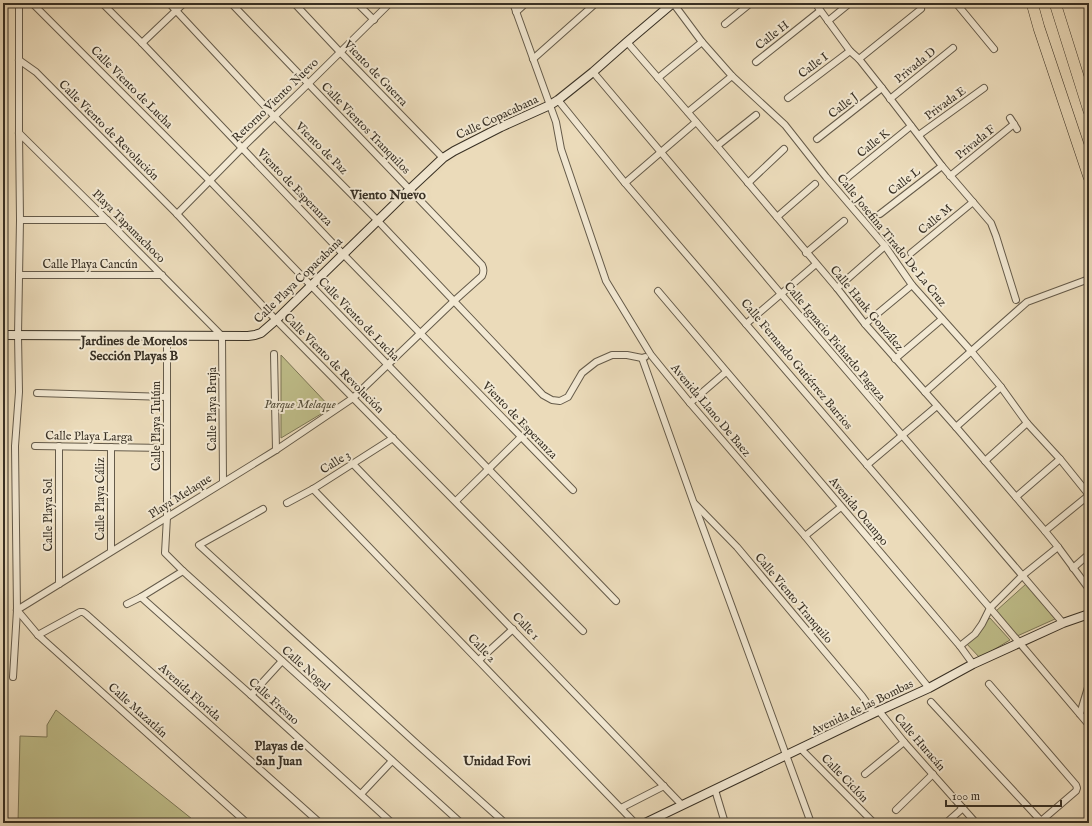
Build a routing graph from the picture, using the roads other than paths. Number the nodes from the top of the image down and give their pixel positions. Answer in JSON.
{"nodes":[{"id":1,"x":19,"y":3,"type":"edge"},
{"id":2,"x":32,"y":3,"type":"edge"},
{"id":3,"x":102,"y":3,"type":"edge"},
{"id":4,"x":169,"y":3,"type":"edge"},
{"id":5,"x":184,"y":3,"type":"edge"},
{"id":6,"x":231,"y":3,"type":"edge"},
{"id":7,"x":294,"y":3,"type":"edge"},
{"id":8,"x":357,"y":3,"type":"edge"},
{"id":9,"x":390,"y":3,"type":"edge"},
{"id":10,"x":513,"y":3,"type":"edge"},
{"id":11,"x":526,"y":3,"type":"edge"},
{"id":12,"x":596,"y":3,"type":"edge"},
{"id":13,"x":673,"y":3,"type":"edge"},
{"id":14,"x":751,"y":3,"type":"edge"},
{"id":15,"x":815,"y":3,"type":"edge"},
{"id":16,"x":850,"y":3,"type":"edge"},
{"id":17,"x":956,"y":3,"type":"edge"},
{"id":18,"x":1032,"y":3,"type":"edge"},
{"id":19,"x":1055,"y":3,"type":"edge"},
{"id":20,"x":921,"y":9,"type":"dead end"},
{"id":21,"x":176,"y":10,"type":"junction"},
{"id":22,"x":820,"y":11,"type":"junction"},
{"id":23,"x":516,"y":12,"type":"junction"},
{"id":24,"x":374,"y":20,"type":"junction"},
{"id":25,"x":828,"y":21,"type":"junction"},
{"id":26,"x":725,"y":24,"type":"dead end"},
{"id":27,"x":626,"y":42,"type":"junction"},
{"id":28,"x":702,"y":42,"type":"junction"},
{"id":29,"x":142,"y":43,"type":"junction"},
{"id":30,"x":953,"y":48,"type":"dead end"},
{"id":31,"x":994,"y":50,"type":"dead end"},
{"id":32,"x":850,"y":51,"type":"junction"},
{"id":33,"x":340,"y":52,"type":"junction"},
{"id":34,"x":533,"y":59,"type":"junction"},
{"id":35,"x":859,"y":59,"type":"junction"},
{"id":36,"x":19,"y":60,"type":"junction"},
{"id":37,"x":756,"y":62,"type":"dead end"},
{"id":38,"x":593,"y":72,"type":"junction"},
{"id":39,"x":732,"y":76,"type":"junction"},
{"id":40,"x":658,"y":78,"type":"junction"},
{"id":41,"x":308,"y":84,"type":"junction"},
{"id":42,"x":882,"y":88,"type":"junction"},
{"id":43,"x":984,"y":88,"type":"dead end"},
{"id":44,"x":788,"y":98,"type":"dead end"},
{"id":45,"x":890,"y":99,"type":"junction"},
{"id":46,"x":558,"y":100,"type":"junction"},
{"id":47,"x":550,"y":105,"type":"junction"},
{"id":48,"x":1089,"y":111,"type":"edge"},
{"id":49,"x":688,"y":112,"type":"junction"},
{"id":50,"x":756,"y":115,"type":"dead end"},
{"id":51,"x":274,"y":116,"type":"junction"},
{"id":52,"x":1010,"y":118,"type":"dead end"},
{"id":53,"x":696,"y":122,"type":"junction"},
{"id":54,"x":911,"y":126,"type":"junction"},
{"id":55,"x":19,"y":133,"type":"junction"},
{"id":56,"x":919,"y":135,"type":"junction"},
{"id":57,"x":816,"y":139,"type":"dead end"},
{"id":58,"x":717,"y":146,"type":"junction"},
{"id":59,"x":242,"y":148,"type":"junction"},
{"id":60,"x":784,"y":149,"type":"dead end"},
{"id":61,"x":454,"y":151,"type":"joint"},
{"id":62,"x":662,"y":152,"type":"junction"},
{"id":63,"x":443,"y":158,"type":"junction"},
{"id":64,"x":942,"y":166,"type":"junction"},
{"id":65,"x":950,"y":176,"type":"junction"},
{"id":66,"x":848,"y":177,"type":"dead end"},
{"id":67,"x":1089,"y":177,"type":"edge"},
{"id":68,"x":209,"y":180,"type":"junction"},
{"id":69,"x":625,"y":183,"type":"junction"},
{"id":70,"x":748,"y":183,"type":"junction"},
{"id":71,"x":815,"y":184,"type":"dead end"},
{"id":72,"x":410,"y":189,"type":"junction"},
{"id":73,"x":973,"y":202,"type":"junction"},
{"id":74,"x":176,"y":214,"type":"junction"},
{"id":75,"x":880,"y":214,"type":"dead end"},
{"id":76,"x":777,"y":217,"type":"junction"},
{"id":77,"x":20,"y":220,"type":"junction"},
{"id":78,"x":107,"y":220,"type":"junction"},
{"id":79,"x":378,"y":221,"type":"junction"},
{"id":80,"x":844,"y":221,"type":"dead end"},
{"id":81,"x":885,"y":246,"type":"junction"},
{"id":82,"x":806,"y":253,"type":"junction"},
{"id":83,"x":343,"y":254,"type":"junction"},
{"id":84,"x":911,"y":254,"type":"dead end"},
{"id":85,"x":816,"y":264,"type":"junction"},
{"id":86,"x":484,"y":270,"type":"joint"},
{"id":87,"x":19,"y":275,"type":"junction"},
{"id":88,"x":162,"y":275,"type":"junction"},
{"id":89,"x":1089,"y":279,"type":"edge"},
{"id":90,"x":912,"y":285,"type":"junction"},
{"id":91,"x":312,"y":286,"type":"junction"},
{"id":92,"x":837,"y":288,"type":"junction"},
{"id":93,"x":658,"y":291,"type":"dead end"},
{"id":94,"x":781,"y":294,"type":"junction"},
{"id":95,"x":1016,"y":300,"type":"dead end"},
{"id":96,"x":454,"y":301,"type":"junction"},
{"id":97,"x":942,"y":319,"type":"junction"},
{"id":98,"x":276,"y":320,"type":"junction"},
{"id":99,"x":746,"y":324,"type":"junction"},
{"id":100,"x":865,"y":324,"type":"junction"},
{"id":101,"x":421,"y":332,"type":"junction"},
{"id":102,"x":3,"y":335,"type":"edge"},
{"id":103,"x":18,"y":335,"type":"junction"},
{"id":104,"x":167,"y":335,"type":"junction"},
{"id":105,"x":222,"y":336,"type":"junction"},
{"id":106,"x":970,"y":351,"type":"junction"},
{"id":107,"x":274,"y":354,"type":"dead end"},
{"id":108,"x":651,"y":355,"type":"junction"},
{"id":109,"x":642,"y":358,"type":"junction"},
{"id":110,"x":895,"y":359,"type":"junction"},
{"id":111,"x":387,"y":365,"type":"junction"},
{"id":112,"x":726,"y":372,"type":"junction"},
{"id":113,"x":1001,"y":388,"type":"junction"},
{"id":114,"x":925,"y":392,"type":"junction"},
{"id":115,"x":37,"y":393,"type":"dead end"},
{"id":116,"x":167,"y":397,"type":"junction"},
{"id":117,"x":353,"y":398,"type":"junction"},
{"id":118,"x":690,"y":403,"type":"junction"},
{"id":119,"x":937,"y":406,"type":"junction"},
{"id":120,"x":1027,"y":423,"type":"junction"},
{"id":121,"x":956,"y":427,"type":"junction"},
{"id":122,"x":902,"y":436,"type":"junction"},
{"id":123,"x":522,"y":437,"type":"junction"},
{"id":124,"x":393,"y":438,"type":"junction"},
{"id":125,"x":35,"y":446,"type":"dead end"},
{"id":126,"x":58,"y":446,"type":"junction"},
{"id":127,"x":111,"y":447,"type":"junction"},
{"id":128,"x":167,"y":448,"type":"junction"},
{"id":129,"x":276,"y":450,"type":"junction"},
{"id":130,"x":1060,"y":459,"type":"junction"},
{"id":131,"x":985,"y":461,"type":"junction"},
{"id":132,"x":353,"y":464,"type":"junction"},
{"id":133,"x":867,"y":465,"type":"junction"},
{"id":134,"x":488,"y":469,"type":"junction"},
{"id":135,"x":223,"y":482,"type":"junction"},
{"id":136,"x":313,"y":489,"type":"junction"},
{"id":137,"x":573,"y":490,"type":"dead end"},
{"id":138,"x":1089,"y":495,"type":"edge"},
{"id":139,"x":1016,"y":497,"type":"junction"},
{"id":140,"x":456,"y":501,"type":"junction"},
{"id":141,"x":693,"y":501,"type":"junction"},
{"id":142,"x":287,"y":503,"type":"dead end"},
{"id":143,"x":841,"y":507,"type":"junction"},
{"id":144,"x":263,"y":509,"type":"dead end"},
{"id":145,"x":167,"y":517,"type":"junction"},
{"id":146,"x":1045,"y":531,"type":"junction"},
{"id":147,"x":805,"y":536,"type":"junction"},
{"id":148,"x":1058,"y":547,"type":"junction"},
{"id":149,"x":112,"y":551,"type":"junction"},
{"id":150,"x":1089,"y":554,"type":"edge"},
{"id":151,"x":1073,"y":568,"type":"junction"},
{"id":152,"x":183,"y":571,"type":"junction"},
{"id":153,"x":1022,"y":576,"type":"junction"},
{"id":154,"x":59,"y":584,"type":"junction"},
{"id":155,"x":1089,"y":589,"type":"edge"},
{"id":156,"x":141,"y":597,"type":"junction"},
{"id":157,"x":616,"y":601,"type":"dead end"},
{"id":158,"x":127,"y":604,"type":"dead end"},
{"id":159,"x":990,"y":608,"type":"junction"},
{"id":160,"x":17,"y":610,"type":"junction"},
{"id":161,"x":1087,"y":613,"type":"edge"},
{"id":162,"x":1062,"y":623,"type":"junction"},
{"id":163,"x":513,"y":629,"type":"junction"},
{"id":164,"x":584,"y":631,"type":"dead end"},
{"id":165,"x":38,"y":635,"type":"junction"},
{"id":166,"x":1020,"y":642,"type":"junction"},
{"id":167,"x":960,"y":646,"type":"junction"},
{"id":168,"x":479,"y":660,"type":"junction"},
{"id":169,"x":282,"y":661,"type":"junction"},
{"id":170,"x":973,"y":664,"type":"junction"},
{"id":171,"x":13,"y":677,"type":"dead end"},
{"id":172,"x":989,"y":684,"type":"dead end"},
{"id":173,"x":1089,"y":684,"type":"edge"},
{"id":174,"x":929,"y":688,"type":"junction"},
{"id":175,"x":251,"y":695,"type":"junction"},
{"id":176,"x":931,"y":702,"type":"dead end"},
{"id":177,"x":877,"y":712,"type":"junction"},
{"id":178,"x":1080,"y":714,"type":"junction"},
{"id":179,"x":1089,"y":725,"type":"edge"},
{"id":180,"x":904,"y":742,"type":"junction"},
{"id":181,"x":801,"y":749,"type":"junction"},
{"id":182,"x":786,"y":756,"type":"junction"},
{"id":183,"x":392,"y":761,"type":"junction"},
{"id":184,"x":866,"y":774,"type":"dead end"},
{"id":185,"x":933,"y":774,"type":"junction"},
{"id":186,"x":664,"y":786,"type":"junction"},
{"id":187,"x":715,"y":790,"type":"junction"},
{"id":188,"x":361,"y":794,"type":"junction"},
{"id":189,"x":682,"y":805,"type":"junction"},
{"id":190,"x":621,"y":808,"type":"junction"},
{"id":191,"x":963,"y":808,"type":"junction"},
{"id":192,"x":896,"y":810,"type":"dead end"},
{"id":193,"x":1042,"y":822,"type":"edge"},
{"id":194,"x":247,"y":823,"type":"edge"},
{"id":195,"x":320,"y":823,"type":"edge"},
{"id":196,"x":392,"y":823,"type":"edge"},
{"id":197,"x":461,"y":823,"type":"edge"},
{"id":198,"x":505,"y":823,"type":"edge"},
{"id":199,"x":635,"y":823,"type":"edge"},
{"id":200,"x":645,"y":823,"type":"edge"},
{"id":201,"x":725,"y":823,"type":"edge"},
{"id":202,"x":811,"y":823,"type":"edge"},
{"id":203,"x":874,"y":823,"type":"edge"},
{"id":204,"x":946,"y":823,"type":"edge"},
{"id":205,"x":976,"y":823,"type":"edge"}],
"edges":[{"from":1,"to":36,"type":"street"},
{"from":2,"to":68,"type":"street","name":"Calle Viento de Lucha"},
{"from":3,"to":29,"type":"street","name":"Viento de Esperanza"},
{"from":4,"to":21,"type":"street","name":"Viento de Paz"},
{"from":5,"to":21,"type":"street"},
{"from":6,"to":41,"type":"street","name":"Calle Vientos Tranquilos"},
{"from":7,"to":33,"type":"street","name":"Viento de Guerra"},
{"from":8,"to":24,"type":"street"},
{"from":9,"to":24,"type":"street","name":"Retorno Viento Nuevo"},
{"from":10,"to":23,"type":"street","name":"Avenida Llano De Baez"},
{"from":11,"to":23,"type":"street"},
{"from":12,"to":34,"type":"street"},
{"from":13,"to":27,"type":"street"},
{"from":13,"to":28,"type":"street","name":"Calle Josefina Tirado De La Cruz"},
{"from":14,"to":26,"type":"street"},
{"from":15,"to":22,"type":"street"},
{"from":16,"to":25,"type":"street"},
{"from":17,"to":31,"type":"street"},
{"from":18,"to":67,"type":"highway"},
{"from":19,"to":48,"type":"highway"},
{"from":20,"to":35,"type":"street"},
{"from":21,"to":29,"type":"street"},
{"from":21,"to":51,"type":"street","name":"Viento de Paz"},
{"from":22,"to":25,"type":"street"},
{"from":22,"to":37,"type":"street","name":"Calle H"},
{"from":23,"to":34,"type":"street","name":"Avenida Llano De Baez"},
{"from":24,"to":33,"type":"street","name":"Retorno Viento Nuevo"},
{"from":25,"to":32,"type":"street"},
{"from":27,"to":38,"type":"street"},
{"from":27,"to":40,"type":"street","name":"Calle Hank González"},
{"from":28,"to":39,"type":"street","name":"Calle Josefina Tirado De La Cruz"},
{"from":28,"to":40,"type":"street"},
{"from":29,"to":59,"type":"street","name":"Viento de Esperanza"},
{"from":30,"to":45,"type":"street","name":"Privada D"},
{"from":32,"to":35,"type":"street"},
{"from":32,"to":44,"type":"street","name":"Calle I"},
{"from":33,"to":41,"type":"street","name":"Retorno Viento Nuevo"},
{"from":33,"to":63,"type":"street","name":"Viento de Guerra"},
{"from":34,"to":47,"type":"street","name":"Avenida Llano De Baez"},
{"from":35,"to":42,"type":"street"},
{"from":36,"to":55,"type":"street"},
{"from":36,"to":74,"type":"street","name":"Calle Viento de Revolución"},
{"from":38,"to":46,"type":"street"},
{"from":38,"to":62,"type":"street","name":"Calle Ignacio Pichardo Pagaza"},
{"from":39,"to":49,"type":"street"},
{"from":39,"to":81,"type":"street","name":"Calle Josefina Tirado De La Cruz"},
{"from":40,"to":49,"type":"street","name":"Calle Hank González"},
{"from":41,"to":51,"type":"street","name":"Retorno Viento Nuevo"},
{"from":41,"to":72,"type":"street","name":"Calle Vientos Tranquilos"},
{"from":42,"to":45,"type":"street"},
{"from":42,"to":57,"type":"street","name":"Calle J"},
{"from":43,"to":56,"type":"street","name":"Privada E"},
{"from":45,"to":54,"type":"street"},
{"from":46,"to":47,"type":"street"},
{"from":46,"to":69,"type":"street","name":"Calle Fernando Gutiérrez Barrios"},
{"from":47,"to":61,"type":"street","name":"Calle Copacabana"},
{"from":47,"to":108,"type":"street","name":"Avenida Llano De Baez"},
{"from":49,"to":53,"type":"street","name":"Calle Hank González"},
{"from":50,"to":58,"type":"street"},
{"from":51,"to":59,"type":"street","name":"Retorno Viento Nuevo"},
{"from":51,"to":79,"type":"street","name":"Viento de Paz"},
{"from":52,"to":65,"type":"street","name":"Privada F"},
{"from":53,"to":58,"type":"street","name":"Calle Hank González"},
{"from":53,"to":62,"type":"street"},
{"from":54,"to":56,"type":"street"},
{"from":54,"to":66,"type":"street","name":"Calle K"},
{"from":55,"to":77,"type":"street"},
{"from":55,"to":78,"type":"street","name":"Playa Tapamachoco"},
{"from":56,"to":64,"type":"street"},
{"from":58,"to":70,"type":"street","name":"Calle Hank González"},
{"from":59,"to":68,"type":"street","name":"Retorno Viento Nuevo"},
{"from":59,"to":83,"type":"street","name":"Viento de Esperanza"},
{"from":60,"to":70,"type":"street"},
{"from":61,"to":63,"type":"street","name":"Calle Playa Copacabana"},
{"from":62,"to":69,"type":"street"},
{"from":62,"to":94,"type":"street","name":"Calle Ignacio Pichardo Pagaza"},
{"from":63,"to":72,"type":"street","name":"Calle Playa Copacabana"},
{"from":64,"to":65,"type":"street"},
{"from":64,"to":75,"type":"street","name":"Calle L"},
{"from":65,"to":73,"type":"street"},
{"from":68,"to":74,"type":"street","name":"Retorno Viento Nuevo"},
{"from":68,"to":91,"type":"street","name":"Calle Viento de Lucha"},
{"from":69,"to":99,"type":"street","name":"Calle Fernando Gutiérrez Barrios"},
{"from":70,"to":76,"type":"street","name":"Calle Hank González"},
{"from":71,"to":76,"type":"street"},
{"from":72,"to":79,"type":"street","name":"Calle Playa Copacabana"},
{"from":72,"to":86,"type":"street","name":"Calle Vientos Tranquilos"},
{"from":73,"to":84,"type":"street","name":"Calle M"},
{"from":73,"to":95,"type":"street"},
{"from":74,"to":98,"type":"street","name":"Calle Viento de Revolución"},
{"from":76,"to":82,"type":"street","name":"Calle Hank González"},
{"from":77,"to":78,"type":"street"},
{"from":77,"to":87,"type":"street"},
{"from":78,"to":88,"type":"street","name":"Playa Tapamachoco"},
{"from":79,"to":83,"type":"street","name":"Calle Playa Copacabana"},
{"from":79,"to":96,"type":"street","name":"Viento de Paz"},
{"from":80,"to":82,"type":"street"},
{"from":81,"to":90,"type":"street","name":"Calle Josefina Tirado De La Cruz"},
{"from":81,"to":92,"type":"street"},
{"from":82,"to":85,"type":"street","name":"Calle Hank González"},
{"from":83,"to":91,"type":"street","name":"Calle Playa Copacabana"},
{"from":83,"to":101,"type":"street","name":"Viento de Esperanza"},
{"from":85,"to":92,"type":"street","name":"Calle Hank González"},
{"from":85,"to":94,"type":"street"},
{"from":86,"to":96,"type":"street","name":"Playa Melaque"},
{"from":87,"to":88,"type":"street","name":"Calle Playa Cancún"},
{"from":87,"to":103,"type":"street"},
{"from":88,"to":105,"type":"street","name":"Playa Tapamachoco"},
{"from":89,"to":106,"type":"street"},
{"from":90,"to":97,"type":"street","name":"Calle Josefina Tirado De La Cruz"},
{"from":90,"to":100,"type":"street"},
{"from":91,"to":98,"type":"street","name":"Calle Playa Copacabana"},
{"from":91,"to":111,"type":"street","name":"Calle Viento de Lucha"},
{"from":92,"to":100,"type":"street","name":"Calle Hank González"},
{"from":93,"to":112,"type":"street","name":"Avenida Ocampo"},
{"from":94,"to":99,"type":"street"},
{"from":94,"to":122,"type":"street","name":"Calle Ignacio Pichardo Pagaza"},
{"from":96,"to":101,"type":"street","name":"Playa Melaque"},
{"from":96,"to":109,"type":"street","name":"Viento de Paz"},
{"from":97,"to":106,"type":"street","name":"Calle Josefina Tirado De La Cruz"},
{"from":97,"to":110,"type":"street"},
{"from":98,"to":105,"type":"street","name":"Calle Playa Copacabana"},
{"from":98,"to":117,"type":"street","name":"Calle Viento de Revolución"},
{"from":99,"to":133,"type":"street","name":"Calle Fernando Gutiérrez Barrios"},
{"from":100,"to":110,"type":"street","name":"Calle Hank González"},
{"from":101,"to":111,"type":"street","name":"Playa Melaque"},
{"from":101,"to":123,"type":"street","name":"Viento de Esperanza"},
{"from":102,"to":103,"type":"street","name":"Calle Playa Copacabana"},
{"from":103,"to":104,"type":"street","name":"Calle Playa Copacabana"},
{"from":103,"to":160,"type":"street"},
{"from":104,"to":105,"type":"street","name":"Calle Playa Copacabana"},
{"from":104,"to":116,"type":"street","name":"Calle Playa Tulúm"},
{"from":105,"to":135,"type":"street","name":"Calle Playa Bruja"},
{"from":106,"to":113,"type":"street","name":"Calle Josefina Tirado De La Cruz"},
{"from":106,"to":114,"type":"street"},
{"from":107,"to":129,"type":"street"},
{"from":108,"to":109,"type":"street"},
{"from":108,"to":118,"type":"street","name":"Avenida Llano De Baez"},
{"from":109,"to":141,"type":"street"},
{"from":110,"to":114,"type":"street","name":"Calle Hank González"},
{"from":111,"to":117,"type":"street","name":"Playa Melaque"},
{"from":111,"to":134,"type":"street","name":"Calle Viento de Lucha"},
{"from":112,"to":118,"type":"street"},
{"from":112,"to":143,"type":"street","name":"Avenida Ocampo"},
{"from":113,"to":120,"type":"street","name":"Calle Josefina Tirado De La Cruz"},
{"from":113,"to":121,"type":"street"},
{"from":114,"to":119,"type":"street","name":"Calle Hank González"},
{"from":115,"to":116,"type":"street"},
{"from":116,"to":128,"type":"street","name":"Calle Playa Tulúm"},
{"from":117,"to":124,"type":"street","name":"Calle Viento de Revolución"},
{"from":117,"to":129,"type":"street","name":"Playa Melaque"},
{"from":118,"to":147,"type":"street","name":"Avenida Llano De Baez"},
{"from":119,"to":121,"type":"street","name":"Calle Hank González"},
{"from":119,"to":122,"type":"street"},
{"from":120,"to":130,"type":"street","name":"Calle Josefina Tirado De La Cruz"},
{"from":120,"to":131,"type":"street"},
{"from":121,"to":131,"type":"street","name":"Calle Hank González"},
{"from":122,"to":133,"type":"street"},
{"from":122,"to":153,"type":"street","name":"Calle Ignacio Pichardo Pagaza"},
{"from":123,"to":134,"type":"street"},
{"from":123,"to":137,"type":"street","name":"Viento de Esperanza"},
{"from":124,"to":132,"type":"street","name":"Calle 3"},
{"from":124,"to":140,"type":"street","name":"Calle Viento de Revolución"},
{"from":125,"to":126,"type":"street","name":"Calle Playa Larga"},
{"from":126,"to":127,"type":"street","name":"Calle Playa Larga"},
{"from":126,"to":154,"type":"street","name":"Calle Playa Sol"},
{"from":127,"to":128,"type":"street","name":"Calle Playa Larga"},
{"from":127,"to":149,"type":"street","name":"Calle Playa Cáliz"},
{"from":128,"to":145,"type":"street","name":"Calle Playa Tulúm"},
{"from":129,"to":135,"type":"street","name":"Playa Melaque"},
{"from":130,"to":138,"type":"street","name":"Calle Josefina Tirado De La Cruz"},
{"from":130,"to":139,"type":"street"},
{"from":131,"to":139,"type":"street","name":"Calle Hank González"},
{"from":132,"to":136,"type":"street","name":"Calle 3"},
{"from":132,"to":163,"type":"street","name":"Calle 1"},
{"from":133,"to":159,"type":"street","name":"Calle Fernando Gutiérrez Barrios"},
{"from":134,"to":140,"type":"street"},
{"from":134,"to":157,"type":"street","name":"Calle Viento de Lucha"},
{"from":135,"to":145,"type":"street","name":"Playa Melaque"},
{"from":136,"to":142,"type":"street","name":"Calle 3"},
{"from":136,"to":168,"type":"street","name":"Calle 2"},
{"from":138,"to":146,"type":"street"},
{"from":139,"to":146,"type":"street","name":"Calle Hank González"},
{"from":140,"to":164,"type":"street","name":"Calle Viento de Revolución"},
{"from":141,"to":177,"type":"street","name":"Calle Viento Tranquilo"},
{"from":141,"to":182,"type":"street"},
{"from":143,"to":147,"type":"street"},
{"from":143,"to":167,"type":"street","name":"Avenida Ocampo"},
{"from":144,"to":198,"type":"street"},
{"from":145,"to":149,"type":"street","name":"Playa Melaque"},
{"from":145,"to":152,"type":"street","name":"Calle Nogal"},
{"from":146,"to":148,"type":"street","name":"Calle Hank González"},
{"from":147,"to":174,"type":"street","name":"Avenida Llano De Baez"},
{"from":148,"to":151,"type":"street","name":"Calle Hank González"},
{"from":148,"to":153,"type":"street"},
{"from":149,"to":154,"type":"street","name":"Playa Melaque"},
{"from":150,"to":151,"type":"street"},
{"from":151,"to":155,"type":"street","name":"Calle Hank González"},
{"from":152,"to":156,"type":"street"},
{"from":152,"to":169,"type":"street","name":"Calle Nogal"},
{"from":153,"to":159,"type":"street"},
{"from":153,"to":162,"type":"street","name":"Calle Ignacio Pichardo Pagaza"},
{"from":154,"to":160,"type":"street","name":"Playa Melaque"},
{"from":156,"to":158,"type":"street"},
{"from":156,"to":175,"type":"street","name":"Calle Fresno"},
{"from":159,"to":166,"type":"street","name":"Calle Fernando Gutiérrez Barrios"},
{"from":159,"to":167,"type":"street"},
{"from":160,"to":165,"type":"street","name":"Calle Mazatlán"},
{"from":160,"to":171,"type":"street"},
{"from":161,"to":162,"type":"street","name":"Avenida de las Bombas"},
{"from":162,"to":166,"type":"street","name":"Avenida de las Bombas"},
{"from":163,"to":168,"type":"street"},
{"from":163,"to":186,"type":"street","name":"Calle 1"},
{"from":165,"to":194,"type":"street","name":"Calle Mazatlán"},
{"from":165,"to":195,"type":"street","name":"Avenida Florida"},
{"from":166,"to":170,"type":"street","name":"Avenida de las Bombas"},
{"from":166,"to":178,"type":"street","name":"Calle Fernando Gutiérrez Barrios"},
{"from":167,"to":170,"type":"street","name":"Avenida Ocampo"},
{"from":168,"to":190,"type":"street","name":"Calle 2"},
{"from":169,"to":175,"type":"street"},
{"from":169,"to":183,"type":"street","name":"Calle Nogal"},
{"from":170,"to":174,"type":"street","name":"Avenida de las Bombas"},
{"from":172,"to":193,"type":"street"},
{"from":173,"to":178,"type":"street"},
{"from":174,"to":177,"type":"street","name":"Avenida de las Bombas"},
{"from":175,"to":188,"type":"street","name":"Calle Fresno"},
{"from":176,"to":193,"type":"street"},
{"from":177,"to":180,"type":"street","name":"Calle Huracán"},
{"from":177,"to":181,"type":"street","name":"Avenida de las Bombas"},
{"from":178,"to":179,"type":"street","name":"Calle Fernando Gutiérrez Barrios"},
{"from":180,"to":184,"type":"street"},
{"from":180,"to":185,"type":"street","name":"Calle Huracán"},
{"from":181,"to":182,"type":"street","name":"Avenida de las Bombas"},
{"from":181,"to":203,"type":"street","name":"Calle Ciclón"},
{"from":182,"to":187,"type":"street","name":"Avenida de las Bombas"},
{"from":182,"to":202,"type":"street"},
{"from":183,"to":188,"type":"street"},
{"from":183,"to":197,"type":"street","name":"Calle Nogal"},
{"from":185,"to":191,"type":"street","name":"Calle Huracán"},
{"from":185,"to":192,"type":"street"},
{"from":186,"to":189,"type":"street","name":"Calle 1"},
{"from":186,"to":190,"type":"street"},
{"from":187,"to":189,"type":"street","name":"Avenida de las Bombas"},
{"from":187,"to":201,"type":"street"},
{"from":188,"to":196,"type":"street","name":"Calle Fresno"},
{"from":189,"to":200,"type":"street","name":"Avenida de las Bombas"},
{"from":190,"to":199,"type":"street","name":"Calle 2"},
{"from":191,"to":204,"type":"street"},
{"from":191,"to":205,"type":"street","name":"Calle Huracán"}]}
